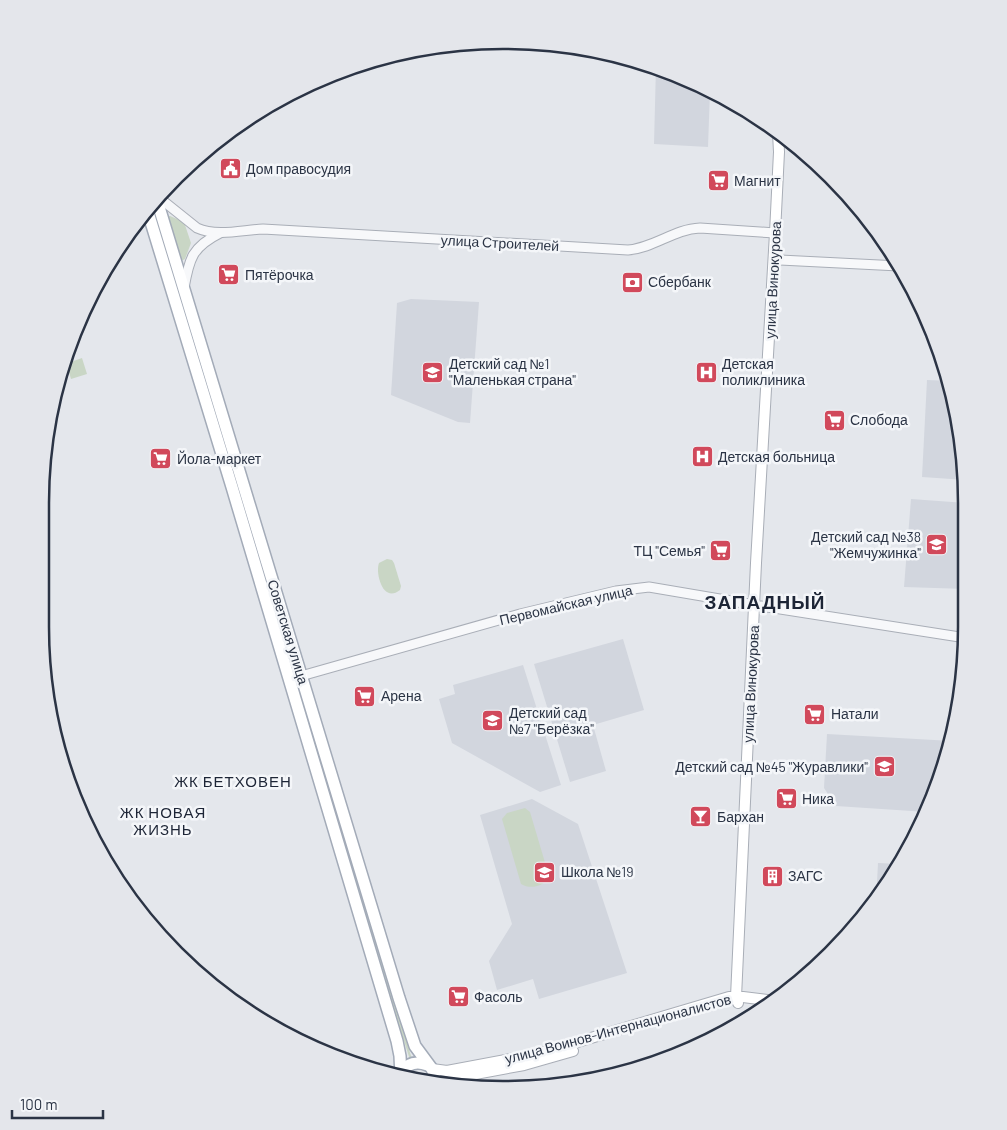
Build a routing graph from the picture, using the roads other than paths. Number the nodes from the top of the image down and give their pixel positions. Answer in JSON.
{"nodes":[{"id":1,"x":778,"y":142,"type":"edge"},
{"id":2,"x":785,"y":147,"type":"edge"},
{"id":3,"x":164,"y":202,"type":"edge"},
{"id":4,"x":160,"y":206,"type":"edge"},
{"id":5,"x":150,"y":219,"type":"edge"},
{"id":6,"x":220,"y":233,"type":"junction"},
{"id":7,"x":778,"y":233,"type":"junction"},
{"id":8,"x":777,"y":260,"type":"junction"},
{"id":9,"x":891,"y":266,"type":"edge"},
{"id":10,"x":184,"y":289,"type":"junction"},
{"id":11,"x":243,"y":483,"type":"junction"},
{"id":12,"x":232,"y":487,"type":"junction"},
{"id":13,"x":758,"y":606,"type":"junction"},
{"id":14,"x":958,"y":637,"type":"edge"},
{"id":15,"x":301,"y":676,"type":"junction"},
{"id":16,"x":290,"y":679,"type":"junction"},
{"id":17,"x":355,"y":853,"type":"junction"},
{"id":18,"x":342,"y":857,"type":"junction"},
{"id":19,"x":739,"y":999,"type":"junction"},
{"id":20,"x":762,"y":1000,"type":"edge"},
{"id":21,"x":758,"y":1004,"type":"edge"},
{"id":22,"x":601,"y":1039,"type":"junction"},
{"id":23,"x":429,"y":1067,"type":"junction"},
{"id":24,"x":400,"y":1069,"type":"edge"},
{"id":25,"x":403,"y":1070,"type":"edge"},
{"id":26,"x":433,"y":1076,"type":"edge"},
{"id":27,"x":455,"y":1078,"type":"edge"}],
"edges":[{"from":1,"to":7,"type":"main road","name":"улица Винокурова"},
{"from":2,"to":7,"type":"main road","name":"улица Винокурова"},
{"from":3,"to":6,"type":"street","name":"улица Строителей"},
{"from":4,"to":10,"type":"main road","name":"Советская улица"},
{"from":5,"to":12,"type":"main road","name":"Советская улица"},
{"from":6,"to":7,"type":"street","name":"улица Строителей"},
{"from":6,"to":10,"type":"street","name":"улица Строителей"},
{"from":7,"to":8,"type":"main road","name":"улица Винокурова"},
{"from":8,"to":9,"type":"street"},
{"from":8,"to":13,"type":"main road","name":"улица Винокурова"},
{"from":10,"to":11,"type":"main road","name":"Советская улица"},
{"from":11,"to":12,"type":"main road"},
{"from":11,"to":15,"type":"main road","name":"Советская улица"},
{"from":12,"to":16,"type":"main road","name":"Советская улица"},
{"from":13,"to":14,"type":"street","name":"Первомайская улица"},
{"from":13,"to":15,"type":"street","name":"Первомайская улица"},
{"from":13,"to":19,"type":"main road","name":"улица Винокурова"},
{"from":15,"to":16,"type":"main road","name":"Первомайская улица"},
{"from":15,"to":17,"type":"main road","name":"Советская улица"},
{"from":16,"to":18,"type":"main road","name":"Советская улица"},
{"from":17,"to":18,"type":"main road"},
{"from":17,"to":23,"type":"main road","name":"Советская улица"},
{"from":18,"to":24,"type":"main road","name":"Советская улица"},
{"from":19,"to":20,"type":"main road","name":"улица Воинов-Интернационалистов"},
{"from":19,"to":21,"type":"main road","name":"улица Воинов-Интернационалистов"},
{"from":19,"to":22,"type":"main road","name":"улица Воинов-Интернационалистов"},
{"from":22,"to":23,"type":"main road","name":"улица Воинов-Интернационалистов"},
{"from":22,"to":27,"type":"main road","name":"улица Воинов-Интернационалистов"},
{"from":23,"to":25,"type":"main road"},
{"from":23,"to":26,"type":"main road","name":"Советская улица"}]}
